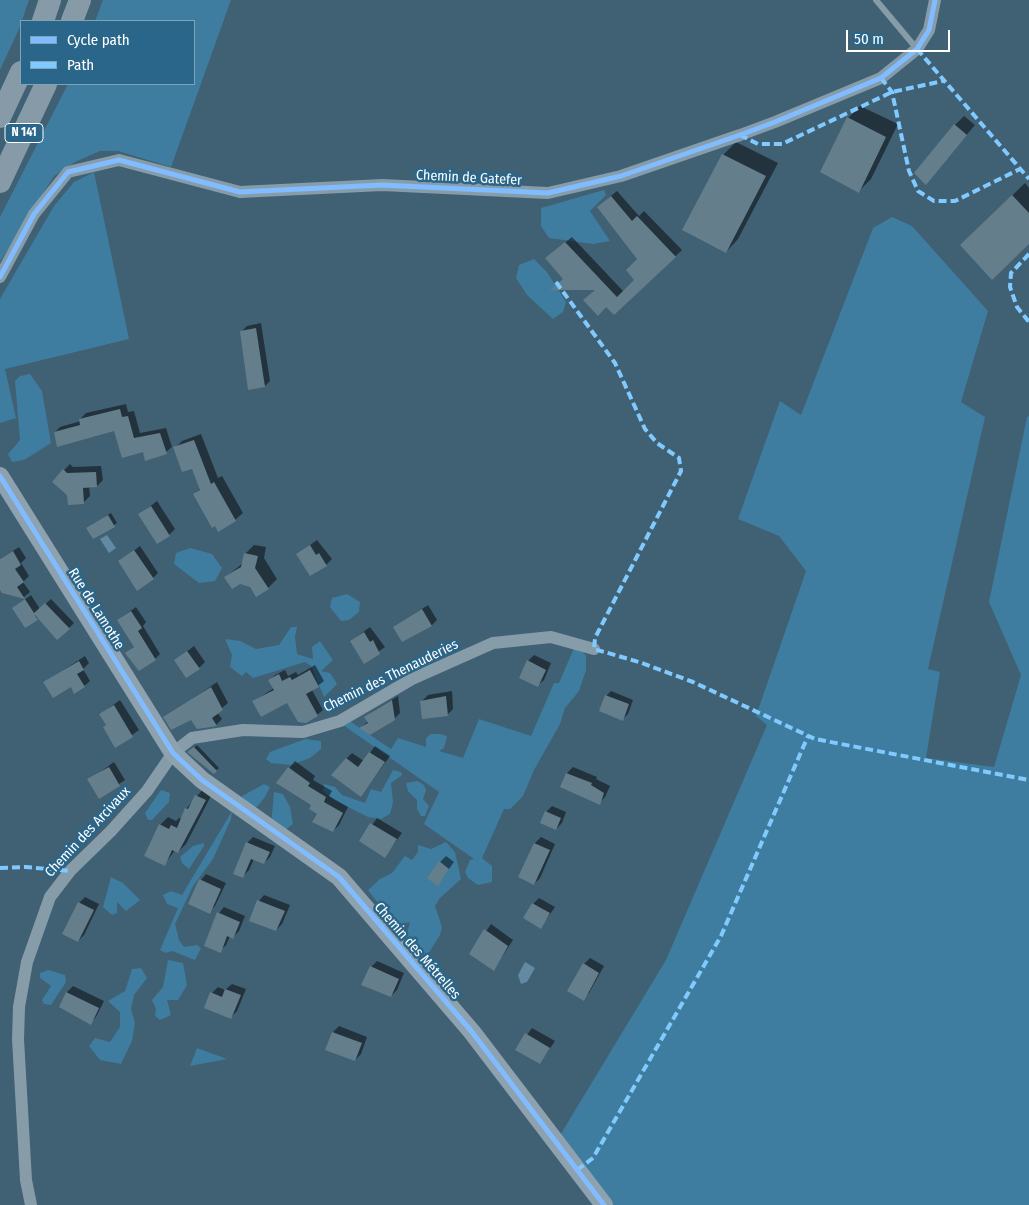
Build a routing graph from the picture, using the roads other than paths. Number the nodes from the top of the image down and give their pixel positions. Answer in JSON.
{"nodes":[{"id":1,"x":50,"y":0,"type":"edge"},
{"id":2,"x":80,"y":0,"type":"edge"},
{"id":3,"x":876,"y":0,"type":"edge"},
{"id":4,"x":935,"y":0,"type":"edge"},
{"id":5,"x":42,"y":20,"type":"edge"},
{"id":6,"x":72,"y":20,"type":"edge"},
{"id":7,"x":917,"y":49,"type":"junction"},
{"id":8,"x":20,"y":74,"type":"edge"},
{"id":9,"x":46,"y":85,"type":"edge"},
{"id":10,"x":0,"y":117,"type":"edge"},
{"id":11,"x":0,"y":182,"type":"edge"},
{"id":12,"x":0,"y":277,"type":"edge"},
{"id":13,"x":0,"y":476,"type":"edge"},
{"id":14,"x":594,"y":649,"type":"dead end"},
{"id":15,"x":173,"y":753,"type":"junction"},
{"id":16,"x":31,"y":1205,"type":"edge"},
{"id":17,"x":604,"y":1205,"type":"edge"}],
"edges":[{"from":1,"to":5,"type":"highway"},
{"from":2,"to":6,"type":"highway"},
{"from":3,"to":7,"type":"lane"},
{"from":4,"to":7,"type":"street","name":"Chemin de Gatefer"},
{"from":7,"to":12,"type":"street","name":"Chemin de Gatefer"},
{"from":8,"to":10,"type":"highway","number":"N 141"},
{"from":9,"to":11,"type":"highway","number":"N 141"},
{"from":13,"to":15,"type":"street","name":"Rue de Lamothe"},
{"from":14,"to":15,"type":"street","name":"Chemin des Thenauderies"},
{"from":15,"to":16,"type":"street","name":"Chemin des Arcivaux"},
{"from":15,"to":17,"type":"street","name":"Chemin des Métrelles"}]}
